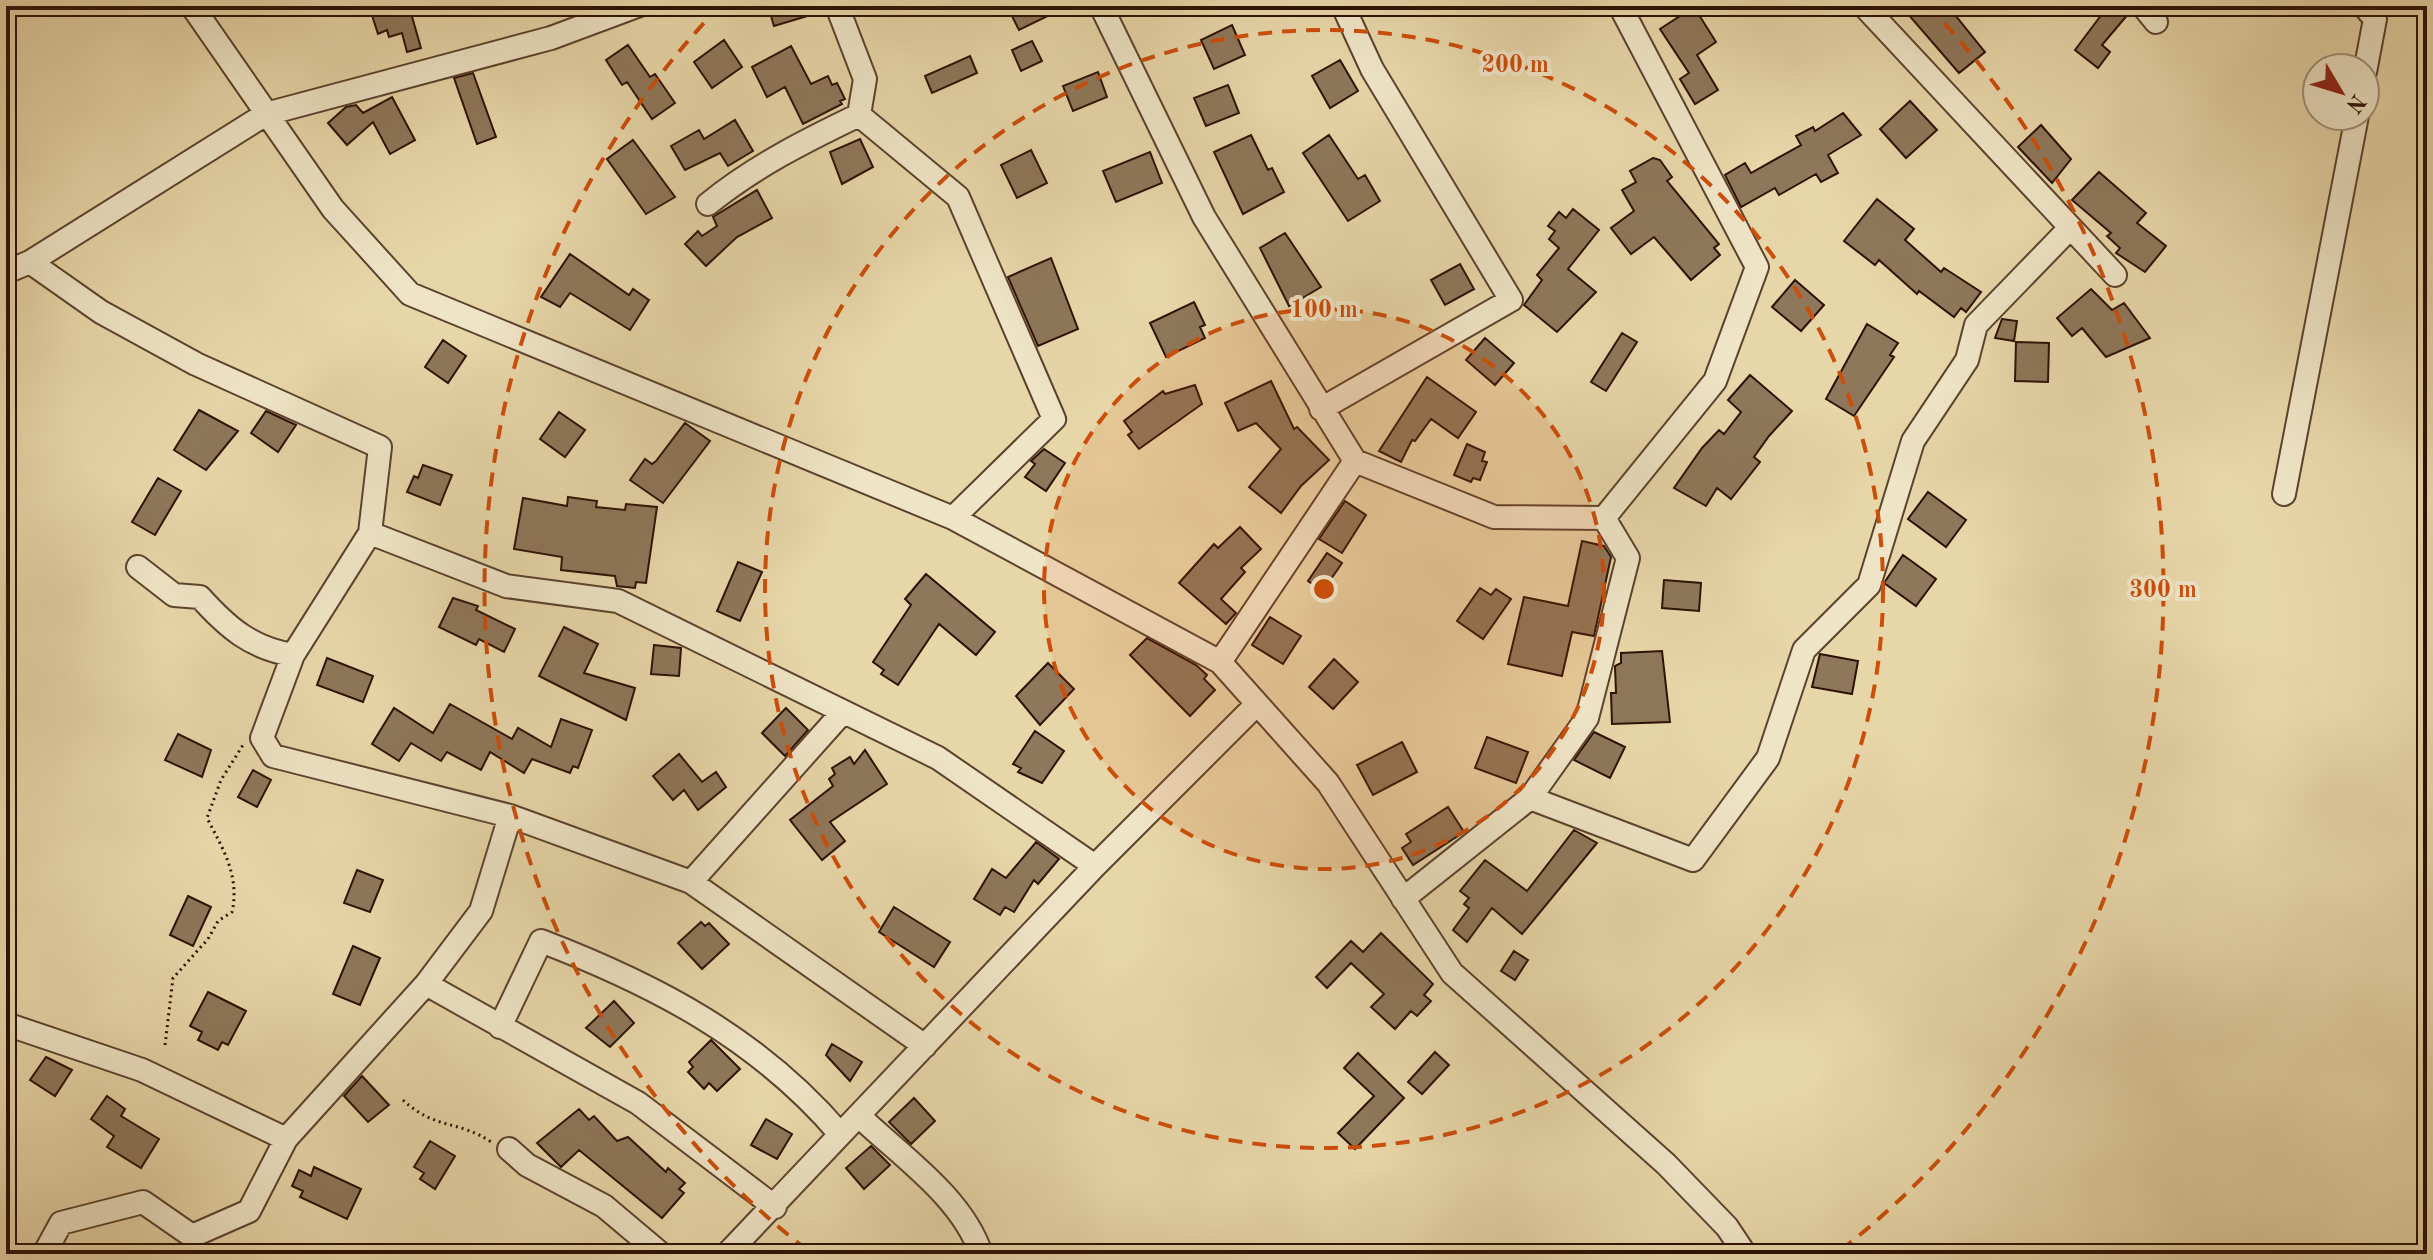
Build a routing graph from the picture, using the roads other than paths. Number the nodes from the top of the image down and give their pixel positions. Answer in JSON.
{"nodes":[{"id":1,"x":192,"y":6,"type":"edge"},
{"id":2,"x":637,"y":6,"type":"edge"},
{"id":3,"x":837,"y":6,"type":"edge"},
{"id":4,"x":1101,"y":6,"type":"edge"},
{"id":5,"x":1343,"y":6,"type":"edge"},
{"id":6,"x":1620,"y":6,"type":"edge"},
{"id":7,"x":1864,"y":6,"type":"edge"},
{"id":8,"x":2364,"y":6,"type":"edge"},
{"id":9,"x":2369,"y":52,"type":"edge"},
{"id":10,"x":266,"y":114,"type":"junction"},
{"id":11,"x":859,"y":115,"type":"junction"},
{"id":12,"x":2354,"y":132,"type":"edge"},
{"id":13,"x":708,"y":204,"type":"dead end"},
{"id":14,"x":2070,"y":228,"type":"junction"},
{"id":15,"x":30,"y":262,"type":"junction"},
{"id":16,"x":6,"y":272,"type":"edge"},
{"id":17,"x":2115,"y":275,"type":"dead end"},
{"id":18,"x":1321,"y":409,"type":"junction"},
{"id":19,"x":1355,"y":461,"type":"junction"},
{"id":20,"x":2284,"y":494,"type":"dead end"},
{"id":21,"x":953,"y":518,"type":"junction"},
{"id":22,"x":1604,"y":518,"type":"junction"},
{"id":23,"x":370,"y":533,"type":"junction"},
{"id":24,"x":138,"y":567,"type":"dead end"},
{"id":25,"x":293,"y":655,"type":"junction"},
{"id":26,"x":1220,"y":662,"type":"junction"},
{"id":27,"x":1257,"y":704,"type":"junction"},
{"id":28,"x":842,"y":713,"type":"junction"},
{"id":29,"x":1530,"y":798,"type":"junction"},
{"id":30,"x":510,"y":816,"type":"junction"},
{"id":31,"x":1095,"y":866,"type":"junction"},
{"id":32,"x":691,"y":882,"type":"junction"},
{"id":33,"x":1403,"y":899,"type":"junction"},
{"id":34,"x":426,"y":984,"type":"junction"},
{"id":35,"x":6,"y":1024,"type":"edge"},
{"id":36,"x":500,"y":1027,"type":"junction"},
{"id":37,"x":925,"y":1046,"type":"junction"},
{"id":38,"x":859,"y":1116,"type":"junction"},
{"id":39,"x":840,"y":1134,"type":"junction"},
{"id":40,"x":286,"y":1139,"type":"junction"},
{"id":41,"x":509,"y":1149,"type":"road end"},
{"id":42,"x":775,"y":1207,"type":"junction"},
{"id":43,"x":44,"y":1254,"type":"edge"},
{"id":44,"x":661,"y":1254,"type":"edge"},
{"id":45,"x":727,"y":1254,"type":"edge"},
{"id":46,"x":981,"y":1254,"type":"edge"},
{"id":47,"x":1745,"y":1254,"type":"edge"}],
"edges":[{"from":1,"to":10,"type":"street"},
{"from":2,"to":10,"type":"street"},
{"from":3,"to":11,"type":"street"},
{"from":4,"to":18,"type":"street"},
{"from":5,"to":18,"type":"street"},
{"from":6,"to":22,"type":"street"},
{"from":7,"to":14,"type":"street"},
{"from":8,"to":9,"type":"street"},
{"from":10,"to":15,"type":"street"},
{"from":10,"to":21,"type":"street"},
{"from":11,"to":13,"type":"street"},
{"from":11,"to":21,"type":"street"},
{"from":12,"to":20,"type":"street"},
{"from":14,"to":17,"type":"street"},
{"from":14,"to":29,"type":"street"},
{"from":15,"to":16,"type":"street"},
{"from":15,"to":23,"type":"street"},
{"from":18,"to":19,"type":"street"},
{"from":19,"to":22,"type":"street"},
{"from":19,"to":26,"type":"street"},
{"from":21,"to":26,"type":"street"},
{"from":22,"to":29,"type":"street"},
{"from":23,"to":25,"type":"street"},
{"from":23,"to":28,"type":"street"},
{"from":24,"to":25,"type":"street"},
{"from":25,"to":30,"type":"street"},
{"from":26,"to":27,"type":"street"},
{"from":27,"to":31,"type":"street"},
{"from":27,"to":33,"type":"street"},
{"from":28,"to":31,"type":"street"},
{"from":28,"to":32,"type":"street"},
{"from":29,"to":33,"type":"street"},
{"from":30,"to":32,"type":"street"},
{"from":30,"to":34,"type":"street"},
{"from":31,"to":37,"type":"street"},
{"from":32,"to":37,"type":"street"},
{"from":33,"to":47,"type":"street"},
{"from":34,"to":36,"type":"street"},
{"from":34,"to":40,"type":"street"},
{"from":35,"to":40,"type":"street"},
{"from":36,"to":39,"type":"street"},
{"from":36,"to":42,"type":"street"},
{"from":37,"to":38,"type":"street"},
{"from":38,"to":39,"type":"street"},
{"from":38,"to":46,"type":"street"},
{"from":39,"to":42,"type":"street"},
{"from":40,"to":43,"type":"street"},
{"from":41,"to":44,"type":"street"},
{"from":42,"to":45,"type":"street"}]}
